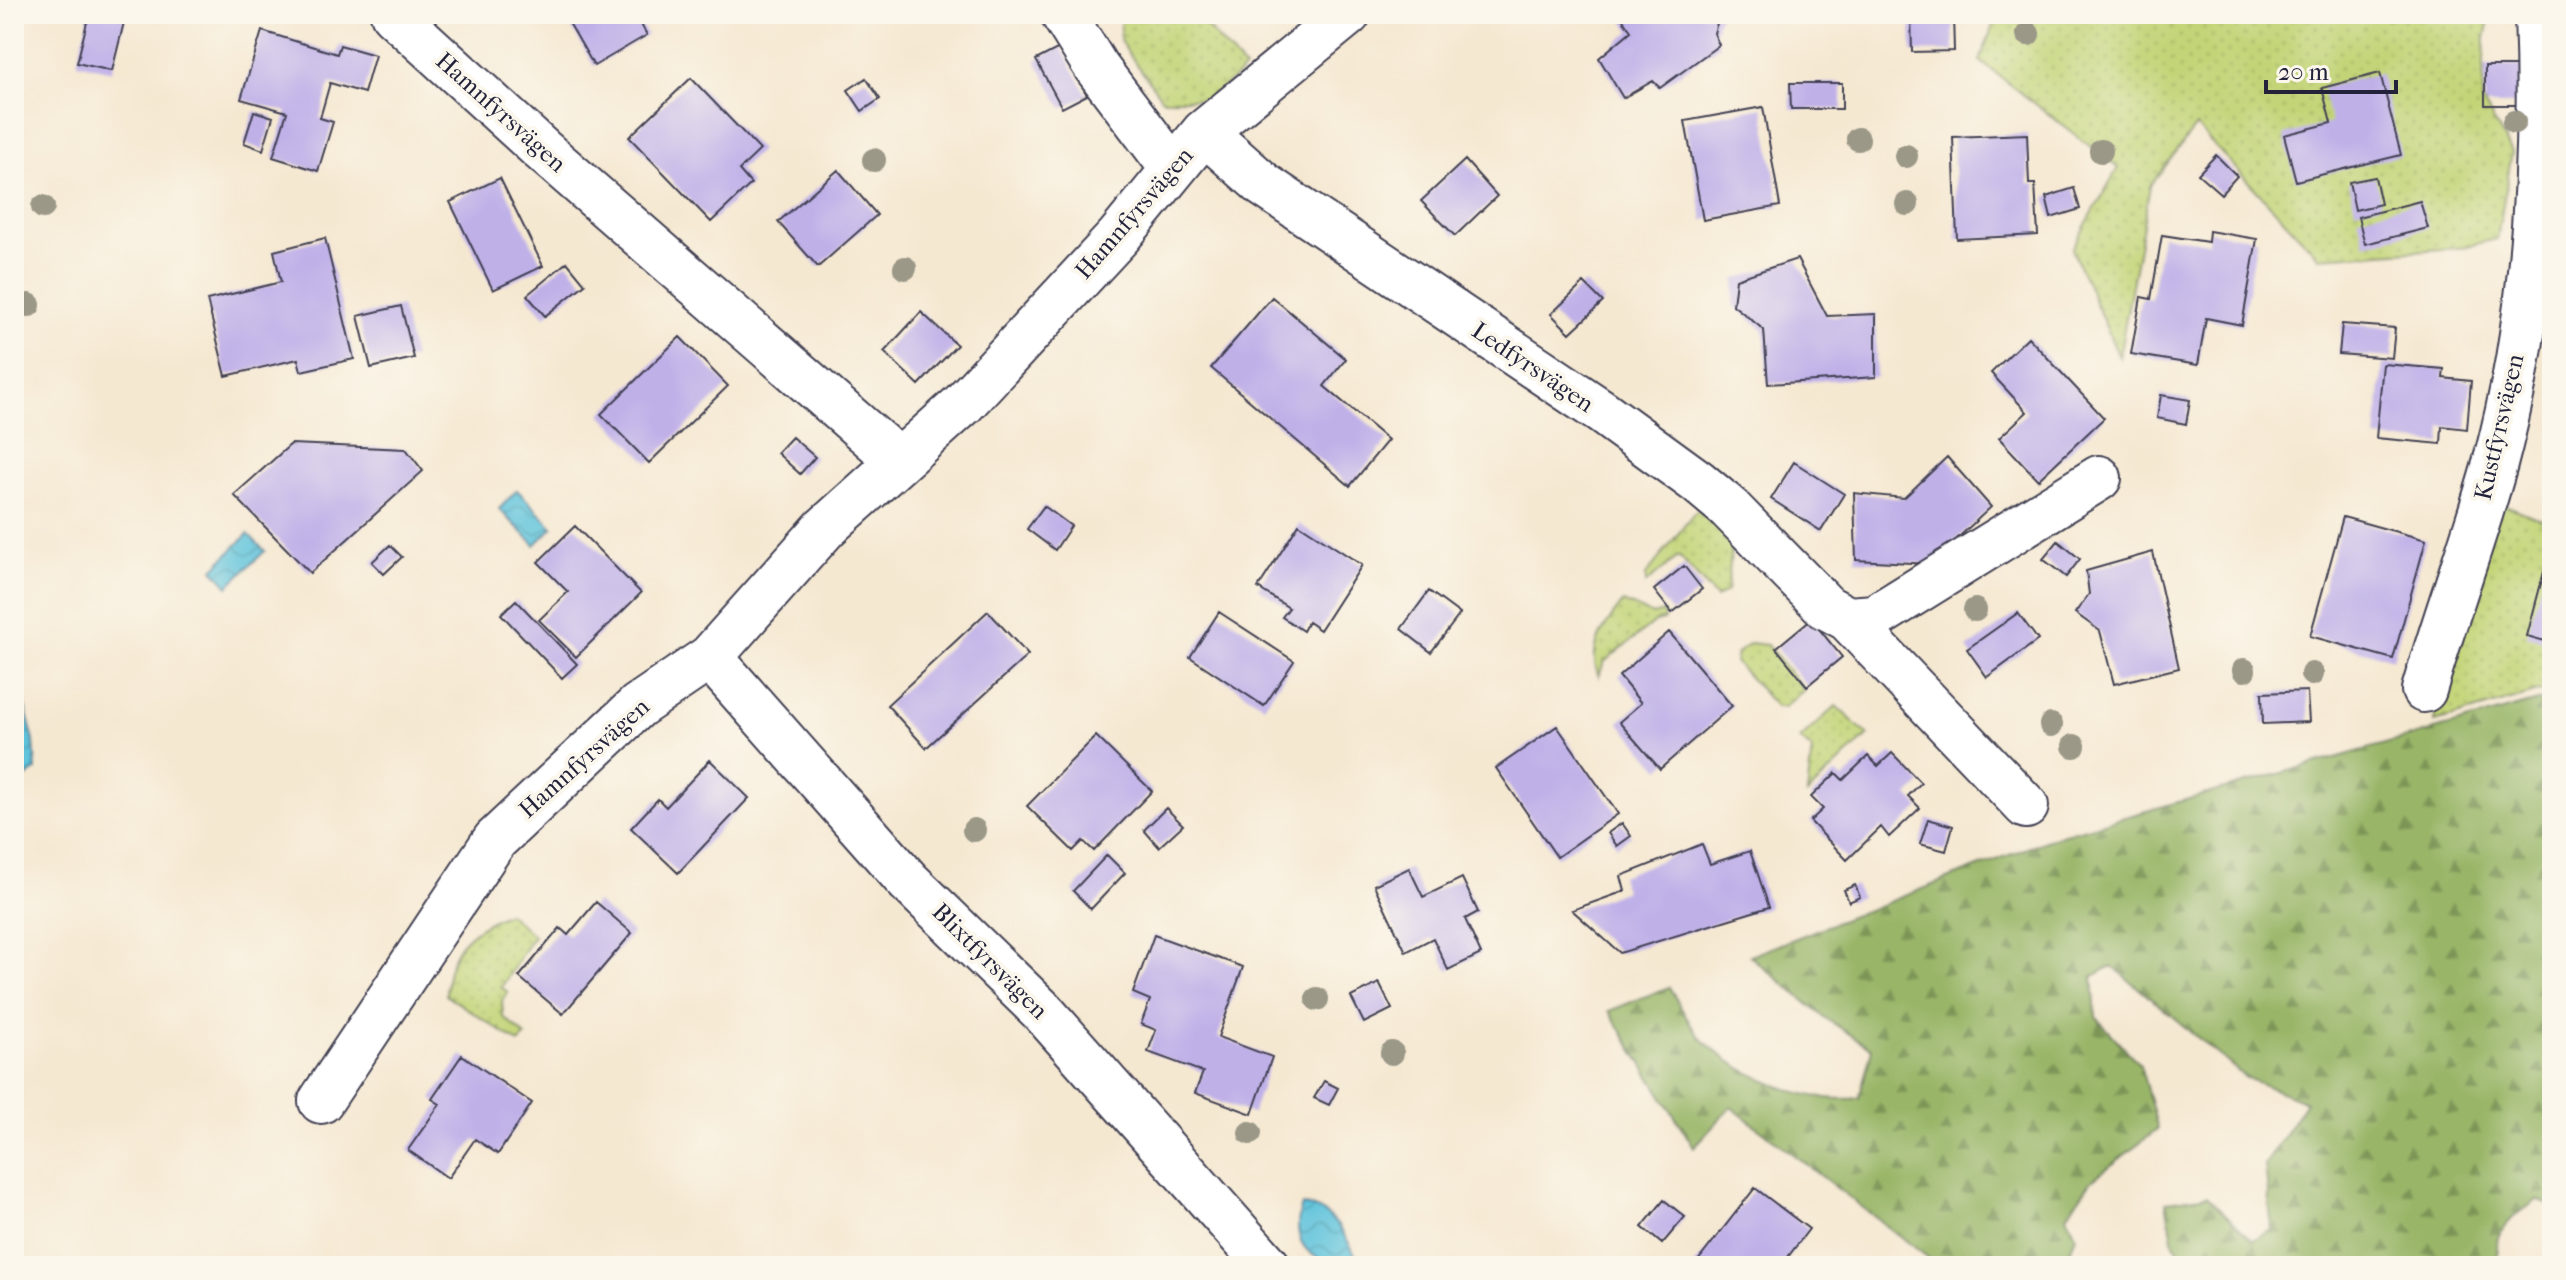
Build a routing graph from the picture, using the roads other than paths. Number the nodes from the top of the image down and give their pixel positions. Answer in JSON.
{"nodes":[{"id":1,"x":393,"y":14,"type":"edge"},
{"id":2,"x":1063,"y":14,"type":"edge"},
{"id":3,"x":1348,"y":14,"type":"edge"},
{"id":4,"x":2537,"y":14,"type":"edge"},
{"id":5,"x":1204,"y":132,"type":"junction"},
{"id":6,"x":1173,"y":169,"type":"junction"},
{"id":7,"x":899,"y":461,"type":"junction"},
{"id":8,"x":2099,"y":478,"type":"dead end"},
{"id":9,"x":1848,"y":619,"type":"junction"},
{"id":10,"x":710,"y":657,"type":"junction"},
{"id":11,"x":2424,"y":690,"type":"dead end"},
{"id":12,"x":2026,"y":806,"type":"dead end"},
{"id":13,"x":321,"y":1101,"type":"dead end"},
{"id":14,"x":1268,"y":1266,"type":"edge"}],
"edges":[{"from":1,"to":7,"type":"street","name":"Hamnfyrsvägen"},
{"from":2,"to":6,"type":"street"},
{"from":3,"to":5,"type":"street","name":"Hamnfyrsvägen"},
{"from":4,"to":11,"type":"street","name":"Kustfyrsvägen"},
{"from":5,"to":6,"type":"street","name":"Hamnfyrsvägen"},
{"from":5,"to":9,"type":"street","name":"Ledfyrsvägen"},
{"from":6,"to":7,"type":"street","name":"Hamnfyrsvägen"},
{"from":7,"to":10,"type":"street","name":"Hamnfyrsvägen"},
{"from":8,"to":9,"type":"street"},
{"from":9,"to":12,"type":"street","name":"Ledfyrsvägen"},
{"from":10,"to":13,"type":"street","name":"Hamnfyrsvägen"},
{"from":10,"to":14,"type":"street","name":"Blixtfyrsvägen"}]}
